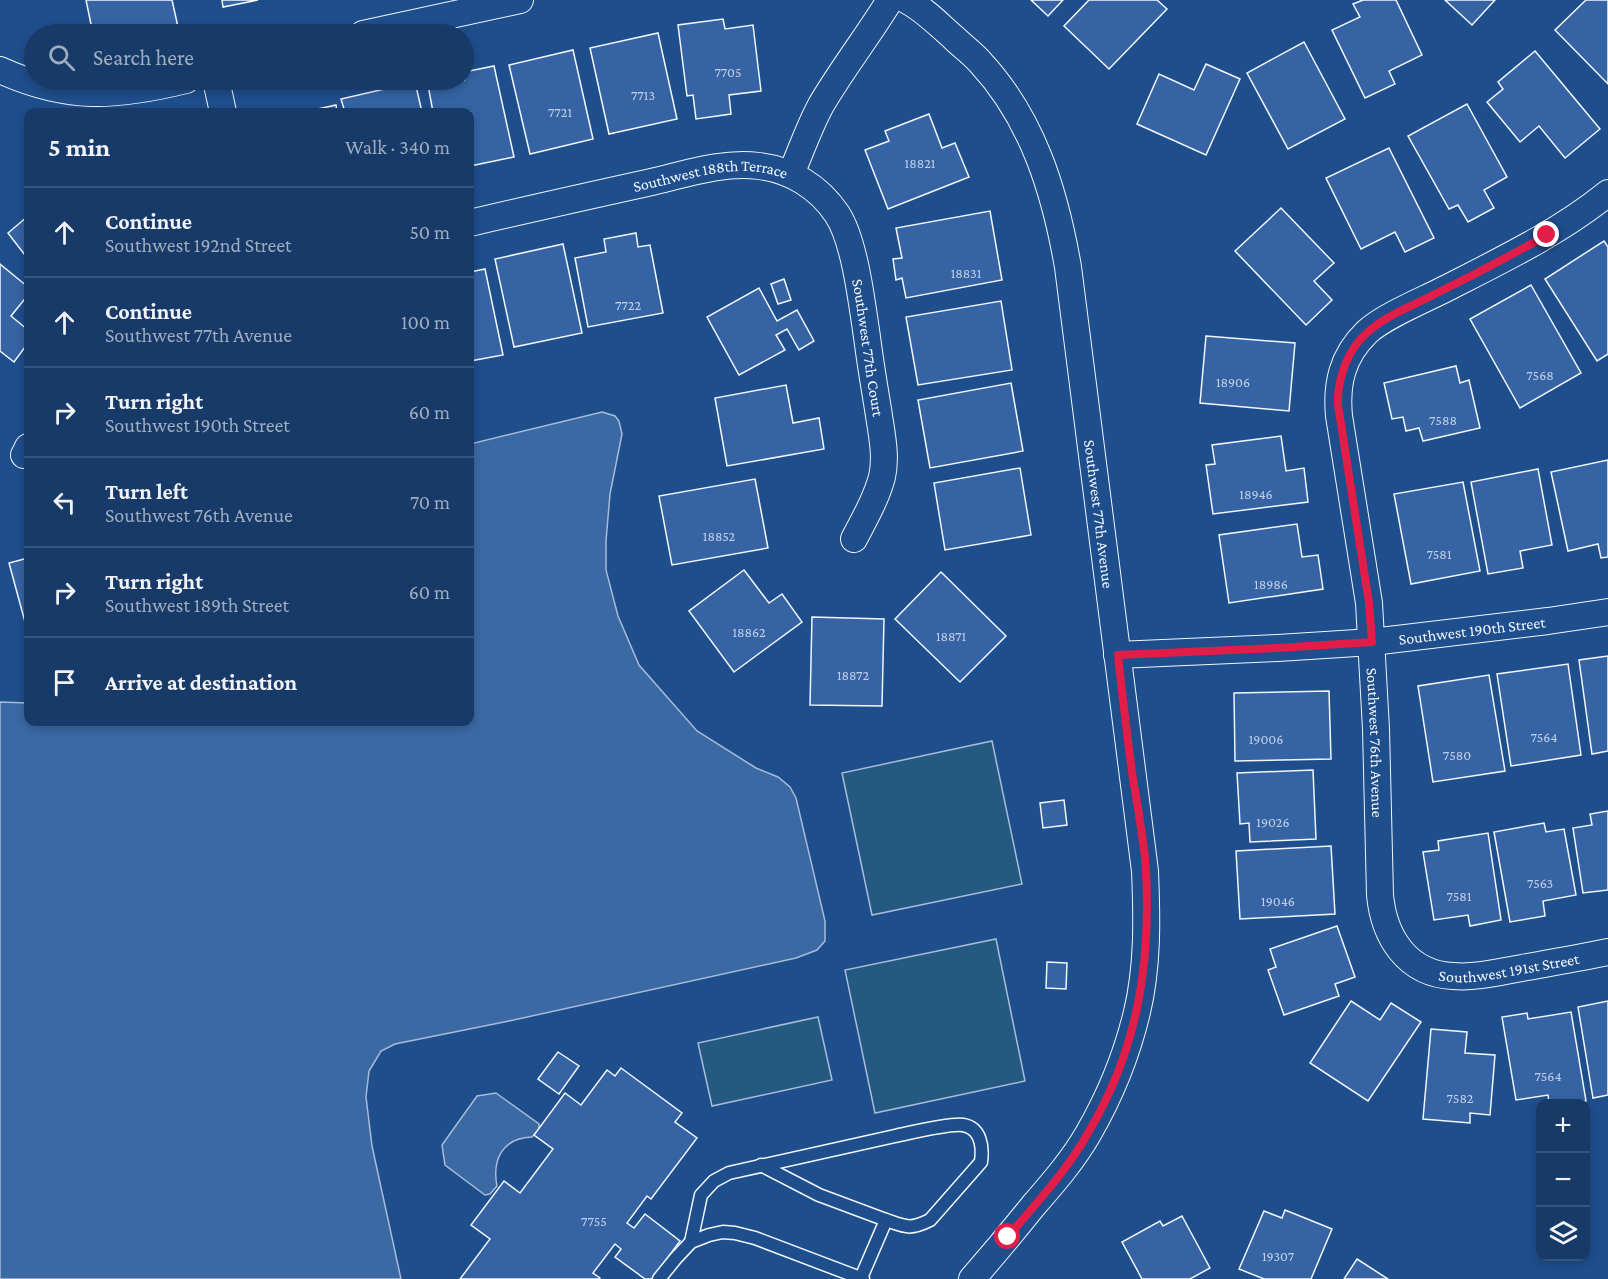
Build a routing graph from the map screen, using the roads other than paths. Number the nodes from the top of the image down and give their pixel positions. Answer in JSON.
{"nodes":[{"id":1,"x":520,"y":0,"type":"edge"},
{"id":2,"x":903,"y":0,"type":"edge"},
{"id":3,"x":409,"y":24,"type":"edge"},
{"id":4,"x":0,"y":70,"type":"edge"},
{"id":5,"x":24,"y":79,"type":"edge"},
{"id":6,"x":62,"y":90,"type":"edge"},
{"id":7,"x":141,"y":90,"type":"edge"},
{"id":8,"x":218,"y":90,"type":"edge"},
{"id":9,"x":223,"y":108,"type":"edge"},
{"id":10,"x":791,"y":174,"type":"junction"},
{"id":11,"x":1608,"y":193,"type":"edge"},
{"id":12,"x":474,"y":221,"type":"edge"},
{"id":13,"x":854,"y":539,"type":"dead end"},
{"id":14,"x":1608,"y":612,"type":"edge"},
{"id":15,"x":1372,"y":642,"type":"junction"},
{"id":16,"x":1118,"y":655,"type":"junction"},
{"id":17,"x":1608,"y":952,"type":"edge"},
{"id":18,"x":1413,"y":962,"type":"joint"},
{"id":19,"x":761,"y":1165,"type":"junction"},
{"id":20,"x":886,"y":1220,"type":"junction"},
{"id":21,"x":691,"y":1242,"type":"junction"},
{"id":22,"x":659,"y":1279,"type":"edge"},
{"id":23,"x":862,"y":1279,"type":"edge"},
{"id":24,"x":972,"y":1279,"type":"edge"}],
"edges":[{"from":1,"to":3,"type":"street"},
{"from":2,"to":10,"type":"street","name":"Southwest 188th Terrace"},
{"from":2,"to":16,"type":"street","name":"Southwest 77th Avenue"},
{"from":4,"to":5,"type":"street"},
{"from":6,"to":7,"type":"street"},
{"from":8,"to":9,"type":"street"},
{"from":10,"to":12,"type":"street","name":"Southwest 188th Terrace"},
{"from":10,"to":13,"type":"street","name":"Southwest 77th Court"},
{"from":11,"to":15,"type":"street","name":"Southwest 76th Avenue"},
{"from":14,"to":15,"type":"street","name":"Southwest 190th Street"},
{"from":15,"to":16,"type":"street","name":"Southwest 190th Street"},
{"from":15,"to":18,"type":"street","name":"Southwest 76th Avenue"},
{"from":16,"to":24,"type":"street","name":"Southwest 77th Avenue"},
{"from":17,"to":18,"type":"street","name":"Southwest 191st Street"},
{"from":19,"to":20,"type":"lane"},
{"from":19,"to":20,"type":"lane"},
{"from":19,"to":21,"type":"lane"},
{"from":20,"to":23,"type":"lane"},
{"from":21,"to":22,"type":"lane"},
{"from":21,"to":23,"type":"lane"}]}
